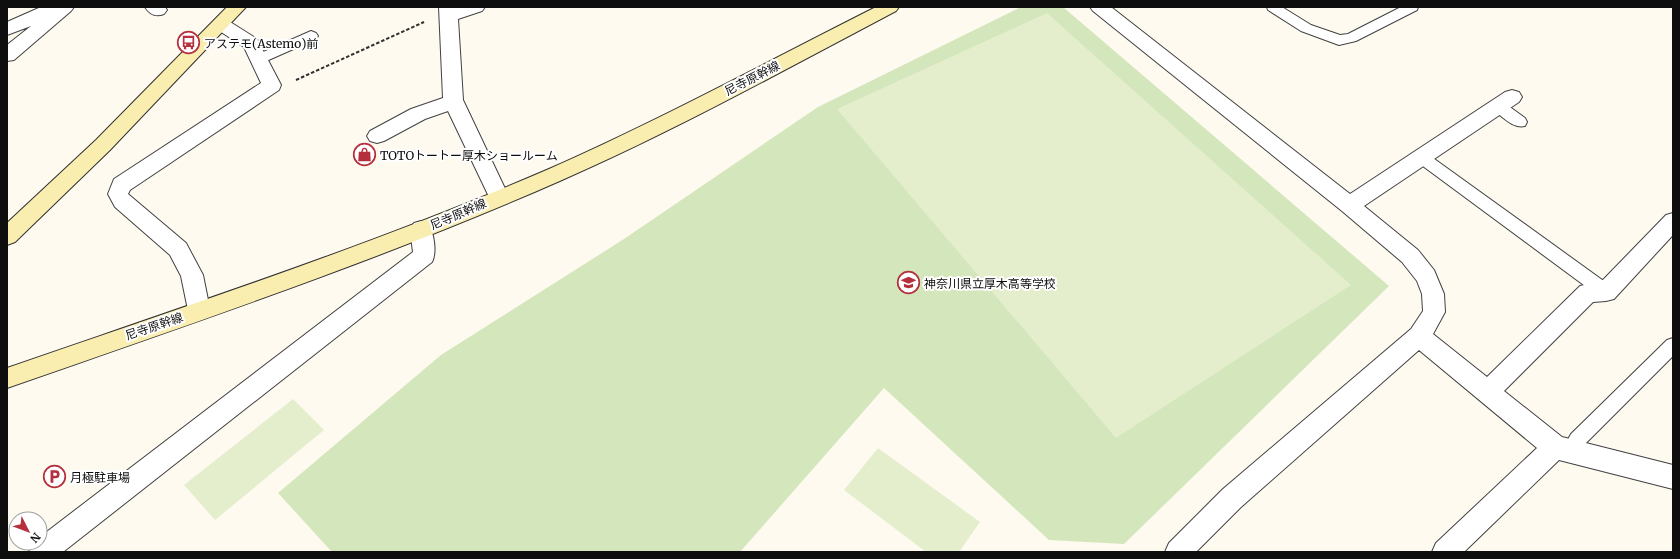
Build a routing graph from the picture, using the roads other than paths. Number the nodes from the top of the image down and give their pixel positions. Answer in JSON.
{"nodes":[{"id":1,"x":57,"y":7,"type":"edge"},
{"id":2,"x":65,"y":7,"type":"edge"},
{"id":3,"x":238,"y":7,"type":"edge"},
{"id":4,"x":476,"y":7,"type":"edge"},
{"id":5,"x":890,"y":7,"type":"edge"},
{"id":6,"x":1099,"y":7,"type":"edge"},
{"id":7,"x":1273,"y":7,"type":"edge"},
{"id":8,"x":1412,"y":7,"type":"edge"},
{"id":9,"x":449,"y":11,"type":"edge"},
{"id":10,"x":221,"y":24,"type":"junction"},
{"id":11,"x":7,"y":29,"type":"edge"},
{"id":12,"x":311,"y":36,"type":"dead end"},
{"id":13,"x":7,"y":54,"type":"edge"},
{"id":14,"x":259,"y":59,"type":"junction"},
{"id":15,"x":454,"y":102,"type":"junction"},
{"id":16,"x":1505,"y":102,"type":"joint"},
{"id":17,"x":1520,"y":122,"type":"dead end"},
{"id":18,"x":377,"y":136,"type":"dead end"},
{"id":19,"x":1421,"y":157,"type":"junction"},
{"id":20,"x":499,"y":197,"type":"junction"},
{"id":21,"x":1349,"y":205,"type":"junction"},
{"id":22,"x":1673,"y":221,"type":"edge"},
{"id":23,"x":421,"y":229,"type":"junction"},
{"id":24,"x":7,"y":236,"type":"edge"},
{"id":25,"x":1606,"y":292,"type":"junction"},
{"id":26,"x":199,"y":310,"type":"junction"},
{"id":27,"x":1419,"y":336,"type":"junction"},
{"id":28,"x":1673,"y":344,"type":"edge"},
{"id":29,"x":7,"y":378,"type":"edge"},
{"id":30,"x":1488,"y":392,"type":"junction"},
{"id":31,"x":1563,"y":450,"type":"junction"},
{"id":32,"x":1673,"y":476,"type":"edge"},
{"id":33,"x":42,"y":552,"type":"edge"},
{"id":34,"x":1178,"y":552,"type":"edge"},
{"id":35,"x":1445,"y":552,"type":"edge"}],
"edges":[{"from":1,"to":11,"type":"street"},
{"from":2,"to":13,"type":"street"},
{"from":3,"to":10,"type":"street"},
{"from":4,"to":9,"type":"street"},
{"from":5,"to":20,"type":"street","name":"尼寺原幹線"},
{"from":6,"to":21,"type":"street"},
{"from":7,"to":8,"type":"lane"},
{"from":9,"to":15,"type":"street"},
{"from":10,"to":14,"type":"street"},
{"from":10,"to":24,"type":"street"},
{"from":12,"to":14,"type":"lane"},
{"from":14,"to":26,"type":"street"},
{"from":15,"to":18,"type":"street"},
{"from":15,"to":20,"type":"street"},
{"from":16,"to":17,"type":"lane"},
{"from":16,"to":19,"type":"street"},
{"from":19,"to":21,"type":"street"},
{"from":19,"to":25,"type":"lane"},
{"from":20,"to":23,"type":"street","name":"尼寺原幹線"},
{"from":21,"to":27,"type":"street"},
{"from":22,"to":25,"type":"street"},
{"from":23,"to":26,"type":"street","name":"尼寺原幹線"},
{"from":23,"to":33,"type":"street"},
{"from":25,"to":30,"type":"street"},
{"from":26,"to":29,"type":"street","name":"尼寺原幹線"},
{"from":27,"to":30,"type":"street"},
{"from":27,"to":34,"type":"street"},
{"from":28,"to":31,"type":"lane"},
{"from":30,"to":31,"type":"street"},
{"from":31,"to":32,"type":"street"},
{"from":31,"to":35,"type":"street"}]}
